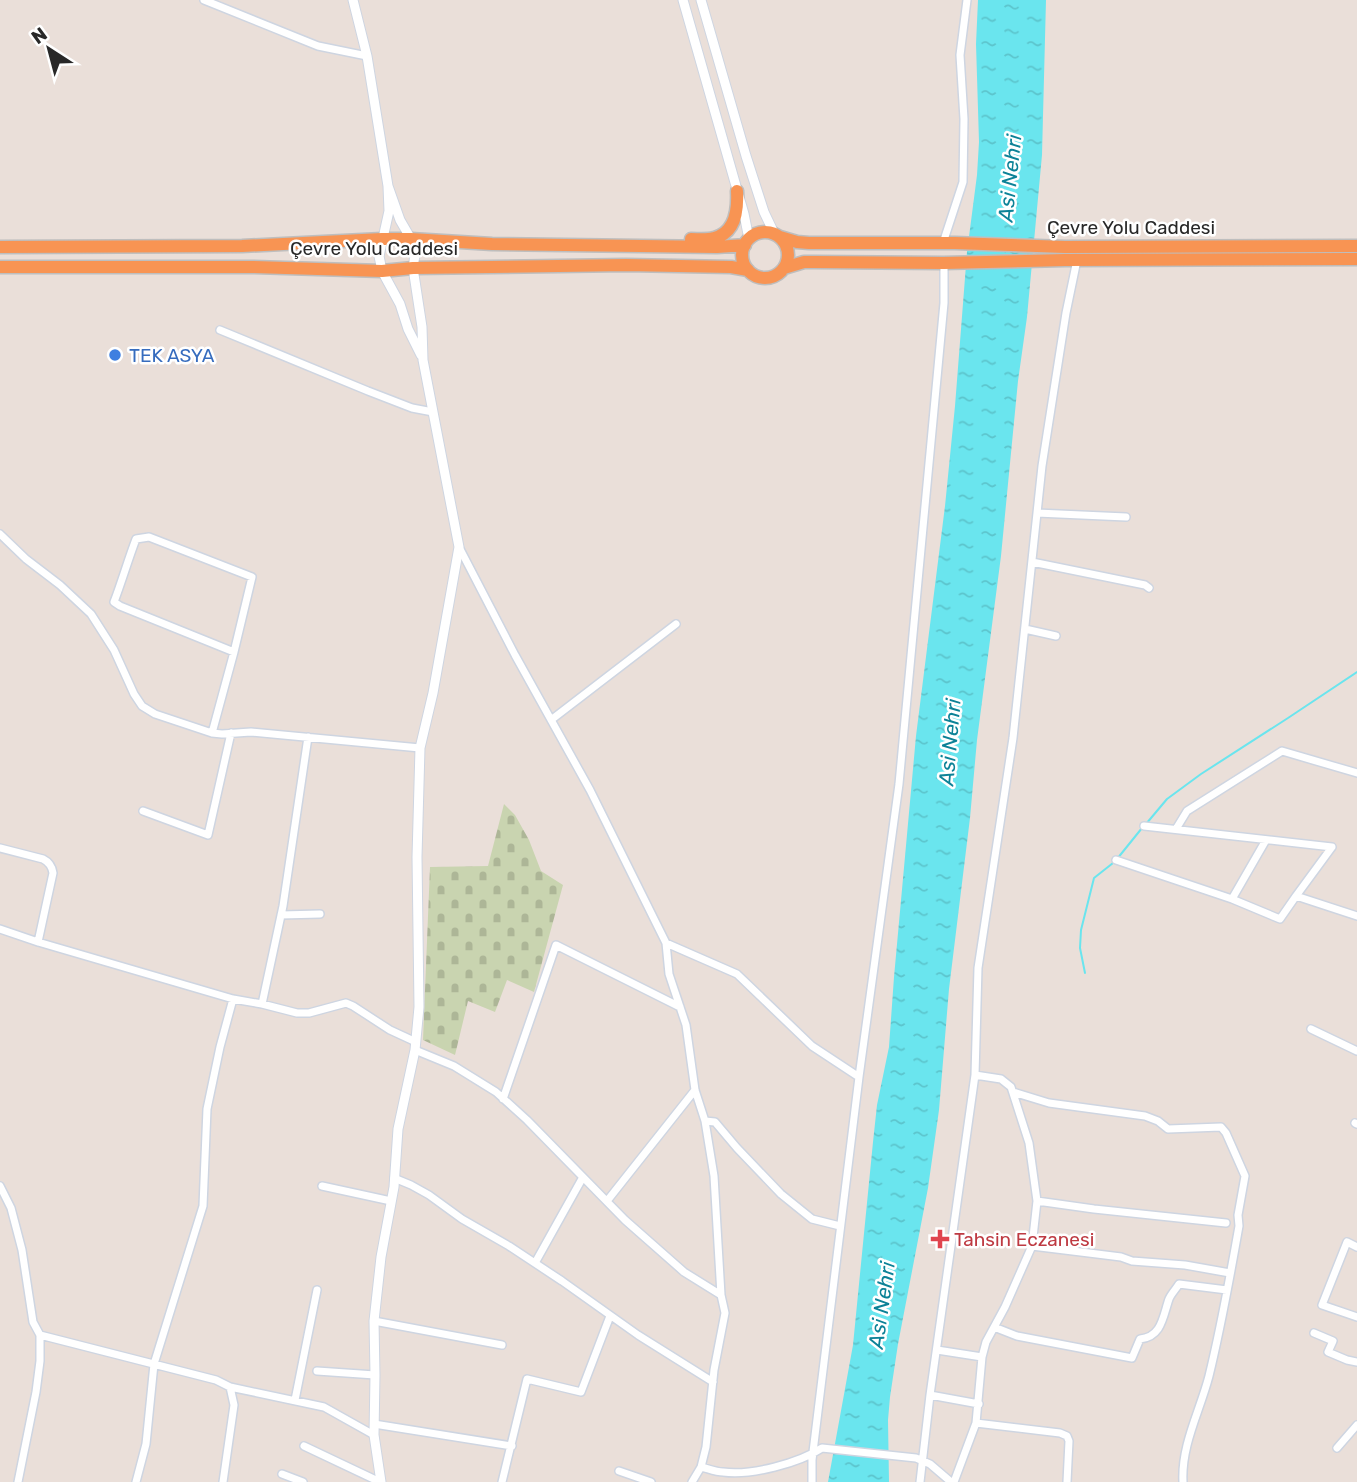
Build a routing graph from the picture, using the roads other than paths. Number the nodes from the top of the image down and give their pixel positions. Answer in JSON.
{"nodes":[{"id":1,"x":204,"y":0,"type":"edge"},
{"id":2,"x":353,"y":0,"type":"edge"},
{"id":3,"x":683,"y":0,"type":"edge"},
{"id":4,"x":701,"y":0,"type":"edge"},
{"id":5,"x":967,"y":0,"type":"edge"},
{"id":6,"x":367,"y":56,"type":"junction"},
{"id":7,"x":388,"y":186,"type":"junction"},
{"id":8,"x":737,"y":191,"type":"junction"},
{"id":9,"x":777,"y":235,"type":"junction"},
{"id":10,"x":382,"y":239,"type":"junction"},
{"id":11,"x":411,"y":239,"type":"junction"},
{"id":12,"x":747,"y":242,"type":"junction"},
{"id":13,"x":949,"y":243,"type":"junction"},
{"id":14,"x":671,"y":246,"type":"junction"},
{"id":15,"x":1357,"y":246,"type":"edge"},
{"id":16,"x":0,"y":247,"type":"edge"},
{"id":17,"x":1357,"y":259,"type":"edge"},
{"id":18,"x":1071,"y":260,"type":"junction"},
{"id":19,"x":948,"y":263,"type":"junction"},
{"id":20,"x":0,"y":267,"type":"edge"},
{"id":21,"x":413,"y":268,"type":"junction"},
{"id":22,"x":784,"y":268,"type":"junction"},
{"id":23,"x":748,"y":270,"type":"junction"},
{"id":24,"x":382,"y":271,"type":"junction"},
{"id":25,"x":220,"y":330,"type":"dead end"},
{"id":26,"x":424,"y":360,"type":"junction"},
{"id":27,"x":433,"y":412,"type":"junction"},
{"id":28,"x":1037,"y":513,"type":"junction"},
{"id":29,"x":1126,"y":517,"type":"dead end"},
{"id":30,"x":0,"y":534,"type":"edge"},
{"id":31,"x":459,"y":547,"type":"junction"},
{"id":32,"x":1032,"y":562,"type":"junction"},
{"id":33,"x":1149,"y":588,"type":"dead end"},
{"id":34,"x":676,"y":624,"type":"dead end"},
{"id":35,"x":1025,"y":629,"type":"junction"},
{"id":36,"x":1056,"y":636,"type":"dead end"},
{"id":37,"x":234,"y":652,"type":"junction"},
{"id":38,"x":551,"y":720,"type":"junction"},
{"id":39,"x":212,"y":733,"type":"junction"},
{"id":40,"x":231,"y":733,"type":"junction"},
{"id":41,"x":308,"y":737,"type":"junction"},
{"id":42,"x":420,"y":748,"type":"junction"},
{"id":43,"x":1357,"y":773,"type":"edge"},
{"id":44,"x":143,"y":810,"type":"dead end"},
{"id":45,"x":1144,"y":826,"type":"dead end"},
{"id":46,"x":1177,"y":829,"type":"junction"},
{"id":47,"x":1266,"y":840,"type":"junction"},
{"id":48,"x":0,"y":848,"type":"edge"},
{"id":49,"x":1116,"y":860,"type":"dead end"},
{"id":50,"x":1296,"y":896,"type":"junction"},
{"id":51,"x":1231,"y":899,"type":"junction"},
{"id":52,"x":281,"y":915,"type":"junction"},
{"id":53,"x":320,"y":915,"type":"dead end"},
{"id":54,"x":1357,"y":916,"type":"edge"},
{"id":55,"x":0,"y":929,"type":"edge"},
{"id":56,"x":38,"y":942,"type":"junction"},
{"id":57,"x":666,"y":943,"type":"junction"},
{"id":58,"x":233,"y":999,"type":"junction"},
{"id":59,"x":262,"y":1004,"type":"junction"},
{"id":60,"x":680,"y":1007,"type":"junction"},
{"id":61,"x":1311,"y":1030,"type":"dead end"},
{"id":62,"x":416,"y":1046,"type":"junction"},
{"id":63,"x":1357,"y":1051,"type":"edge"},
{"id":64,"x":975,"y":1075,"type":"junction"},
{"id":65,"x":859,"y":1077,"type":"junction"},
{"id":66,"x":695,"y":1090,"type":"junction"},
{"id":67,"x":1013,"y":1092,"type":"junction"},
{"id":68,"x":503,"y":1098,"type":"junction"},
{"id":69,"x":705,"y":1121,"type":"junction"},
{"id":70,"x":583,"y":1177,"type":"junction"},
{"id":71,"x":394,"y":1178,"type":"junction"},
{"id":72,"x":0,"y":1186,"type":"edge"},
{"id":73,"x":322,"y":1186,"type":"dead end"},
{"id":74,"x":391,"y":1200,"type":"junction"},
{"id":75,"x":607,"y":1201,"type":"junction"},
{"id":76,"x":1037,"y":1201,"type":"junction"},
{"id":77,"x":1226,"y":1223,"type":"dead end"},
{"id":78,"x":840,"y":1226,"type":"junction"},
{"id":79,"x":1032,"y":1246,"type":"junction"},
{"id":80,"x":1357,"y":1247,"type":"edge"},
{"id":81,"x":535,"y":1262,"type":"junction"},
{"id":82,"x":1230,"y":1273,"type":"junction"},
{"id":83,"x":317,"y":1290,"type":"dead end"},
{"id":84,"x":1227,"y":1290,"type":"junction"},
{"id":85,"x":721,"y":1295,"type":"junction"},
{"id":86,"x":610,"y":1316,"type":"junction"},
{"id":87,"x":1357,"y":1317,"type":"edge"},
{"id":88,"x":374,"y":1321,"type":"junction"},
{"id":89,"x":994,"y":1327,"type":"junction"},
{"id":90,"x":1314,"y":1334,"type":"dead end"},
{"id":91,"x":40,"y":1335,"type":"junction"},
{"id":92,"x":502,"y":1345,"type":"dead end"},
{"id":93,"x":937,"y":1350,"type":"junction"},
{"id":94,"x":982,"y":1357,"type":"junction"},
{"id":95,"x":1357,"y":1362,"type":"edge"},
{"id":96,"x":154,"y":1364,"type":"junction"},
{"id":97,"x":317,"y":1371,"type":"dead end"},
{"id":98,"x":375,"y":1375,"type":"junction"},
{"id":99,"x":713,"y":1382,"type":"junction"},
{"id":100,"x":230,"y":1387,"type":"junction"},
{"id":101,"x":930,"y":1395,"type":"junction"},
{"id":102,"x":295,"y":1400,"type":"junction"},
{"id":103,"x":978,"y":1404,"type":"junction"},
{"id":104,"x":976,"y":1423,"type":"junction"},
{"id":105,"x":374,"y":1424,"type":"junction"},
{"id":106,"x":1357,"y":1425,"type":"edge"},
{"id":107,"x":374,"y":1435,"type":"junction"},
{"id":108,"x":304,"y":1446,"type":"dead end"},
{"id":109,"x":512,"y":1446,"type":"junction"},
{"id":110,"x":1338,"y":1448,"type":"dead end"},
{"id":111,"x":818,"y":1450,"type":"junction"},
{"id":112,"x":922,"y":1460,"type":"junction"},
{"id":113,"x":701,"y":1467,"type":"junction"},
{"id":114,"x":619,"y":1471,"type":"dead end"},
{"id":115,"x":734,"y":1473,"type":"junction"},
{"id":116,"x":282,"y":1474,"type":"dead end"},
{"id":117,"x":18,"y":1482,"type":"edge"},
{"id":118,"x":136,"y":1482,"type":"edge"},
{"id":119,"x":223,"y":1482,"type":"edge"},
{"id":120,"x":303,"y":1482,"type":"edge"},
{"id":121,"x":380,"y":1482,"type":"edge"},
{"id":122,"x":502,"y":1482,"type":"edge"},
{"id":123,"x":651,"y":1482,"type":"edge"},
{"id":124,"x":692,"y":1482,"type":"edge"},
{"id":125,"x":733,"y":1482,"type":"edge"},
{"id":126,"x":812,"y":1482,"type":"edge"},
{"id":127,"x":919,"y":1482,"type":"edge"},
{"id":128,"x":953,"y":1482,"type":"edge"},
{"id":129,"x":1067,"y":1482,"type":"edge"},
{"id":130,"x":1183,"y":1482,"type":"edge"}],
"edges":[{"from":1,"to":6,"type":"street"},
{"from":2,"to":6,"type":"street"},
{"from":3,"to":8,"type":"street"},
{"from":4,"to":9,"type":"street"},
{"from":5,"to":13,"type":"street"},
{"from":6,"to":7,"type":"street"},
{"from":7,"to":10,"type":"street"},
{"from":7,"to":11,"type":"street"},
{"from":8,"to":12,"type":"street"},
{"from":8,"to":14,"type":"highway"},
{"from":9,"to":12,"type":"highway","name":"Çevre Yolu Caddesi"},
{"from":9,"to":13,"type":"highway","name":"Çevre Yolu Caddesi"},
{"from":9,"to":22,"type":"highway"},
{"from":10,"to":11,"type":"highway","name":"Çevre Yolu Caddesi"},
{"from":10,"to":16,"type":"highway","name":"Çevre Yolu Caddesi"},
{"from":10,"to":24,"type":"street"},
{"from":11,"to":14,"type":"highway","name":"Çevre Yolu Caddesi"},
{"from":11,"to":21,"type":"street"},
{"from":12,"to":14,"type":"highway","name":"Çevre Yolu Caddesi"},
{"from":12,"to":23,"type":"highway"},
{"from":13,"to":15,"type":"highway","name":"Çevre Yolu Caddesi"},
{"from":17,"to":18,"type":"highway","name":"Çevre Yolu Caddesi"},
{"from":18,"to":19,"type":"highway","name":"Çevre Yolu Caddesi"},
{"from":18,"to":28,"type":"street"},
{"from":19,"to":22,"type":"highway","name":"Çevre Yolu Caddesi"},
{"from":19,"to":65,"type":"street"},
{"from":20,"to":24,"type":"highway","name":"Çevre Yolu Caddesi"},
{"from":21,"to":23,"type":"highway","name":"Çevre Yolu Caddesi"},
{"from":21,"to":24,"type":"highway","name":"Çevre Yolu Caddesi"},
{"from":21,"to":26,"type":"street"},
{"from":22,"to":23,"type":"highway","name":"Çevre Yolu Caddesi"},
{"from":24,"to":26,"type":"street"},
{"from":25,"to":27,"type":"street"},
{"from":26,"to":27,"type":"street"},
{"from":27,"to":31,"type":"street"},
{"from":28,"to":29,"type":"street"},
{"from":28,"to":32,"type":"street"},
{"from":30,"to":39,"type":"street"},
{"from":31,"to":38,"type":"street"},
{"from":31,"to":42,"type":"street"},
{"from":32,"to":33,"type":"street"},
{"from":32,"to":35,"type":"street"},
{"from":34,"to":38,"type":"street"},
{"from":35,"to":36,"type":"street"},
{"from":35,"to":64,"type":"street"},
{"from":37,"to":37,"type":"street"},
{"from":37,"to":39,"type":"street"},
{"from":38,"to":57,"type":"street"},
{"from":39,"to":40,"type":"street"},
{"from":40,"to":41,"type":"street"},
{"from":40,"to":44,"type":"street"},
{"from":41,"to":42,"type":"street"},
{"from":41,"to":52,"type":"street"},
{"from":42,"to":62,"type":"street"},
{"from":43,"to":46,"type":"street"},
{"from":45,"to":46,"type":"street"},
{"from":46,"to":47,"type":"street"},
{"from":47,"to":50,"type":"street"},
{"from":47,"to":51,"type":"street"},
{"from":48,"to":56,"type":"street"},
{"from":49,"to":51,"type":"street"},
{"from":50,"to":51,"type":"street"},
{"from":50,"to":54,"type":"street"},
{"from":52,"to":53,"type":"street"},
{"from":52,"to":59,"type":"street"},
{"from":55,"to":56,"type":"street"},
{"from":56,"to":58,"type":"street"},
{"from":57,"to":60,"type":"street"},
{"from":57,"to":65,"type":"street"},
{"from":58,"to":59,"type":"street"},
{"from":58,"to":96,"type":"street"},
{"from":59,"to":62,"type":"street"},
{"from":60,"to":66,"type":"street"},
{"from":60,"to":68,"type":"street"},
{"from":61,"to":63,"type":"street"},
{"from":62,"to":68,"type":"street"},
{"from":62,"to":71,"type":"street"},
{"from":64,"to":67,"type":"street"},
{"from":64,"to":93,"type":"street"},
{"from":65,"to":78,"type":"street"},
{"from":66,"to":69,"type":"street"},
{"from":66,"to":75,"type":"street"},
{"from":67,"to":76,"type":"street"},
{"from":67,"to":82,"type":"street"},
{"from":68,"to":70,"type":"street"},
{"from":69,"to":78,"type":"street"},
{"from":69,"to":85,"type":"street"},
{"from":70,"to":75,"type":"street"},
{"from":70,"to":81,"type":"street"},
{"from":71,"to":74,"type":"street"},
{"from":71,"to":81,"type":"street"},
{"from":72,"to":91,"type":"street"},
{"from":73,"to":74,"type":"street"},
{"from":74,"to":88,"type":"street"},
{"from":75,"to":85,"type":"street"},
{"from":76,"to":77,"type":"street"},
{"from":76,"to":79,"type":"street"},
{"from":78,"to":111,"type":"street"},
{"from":79,"to":82,"type":"street"},
{"from":79,"to":89,"type":"street"},
{"from":80,"to":87,"type":"street"},
{"from":81,"to":86,"type":"street"},
{"from":82,"to":84,"type":"street"},
{"from":83,"to":102,"type":"street"},
{"from":84,"to":89,"type":"street"},
{"from":84,"to":130,"type":"street"},
{"from":85,"to":99,"type":"street"},
{"from":86,"to":99,"type":"street"},
{"from":86,"to":109,"type":"street"},
{"from":88,"to":92,"type":"street"},
{"from":88,"to":98,"type":"street"},
{"from":89,"to":94,"type":"street"},
{"from":90,"to":95,"type":"street"},
{"from":91,"to":96,"type":"street"},
{"from":91,"to":117,"type":"street"},
{"from":93,"to":94,"type":"street"},
{"from":93,"to":101,"type":"street"},
{"from":94,"to":103,"type":"street"},
{"from":96,"to":100,"type":"street"},
{"from":96,"to":118,"type":"street"},
{"from":97,"to":98,"type":"street"},
{"from":98,"to":105,"type":"street"},
{"from":99,"to":113,"type":"street"},
{"from":100,"to":102,"type":"street"},
{"from":100,"to":119,"type":"street"},
{"from":101,"to":103,"type":"street"},
{"from":101,"to":112,"type":"street"},
{"from":102,"to":107,"type":"street"},
{"from":103,"to":104,"type":"street"},
{"from":104,"to":128,"type":"street"},
{"from":104,"to":129,"type":"street"},
{"from":105,"to":107,"type":"street"},
{"from":105,"to":109,"type":"street"},
{"from":106,"to":110,"type":"street"},
{"from":107,"to":121,"type":"street"},
{"from":108,"to":121,"type":"street"},
{"from":109,"to":122,"type":"street"},
{"from":111,"to":112,"type":"street"},
{"from":111,"to":115,"type":"street"},
{"from":111,"to":126,"type":"street"},
{"from":112,"to":127,"type":"street"},
{"from":112,"to":128,"type":"street"},
{"from":113,"to":115,"type":"street"},
{"from":113,"to":124,"type":"street"},
{"from":114,"to":123,"type":"street"},
{"from":115,"to":125,"type":"street"},
{"from":116,"to":120,"type":"street"}]}
